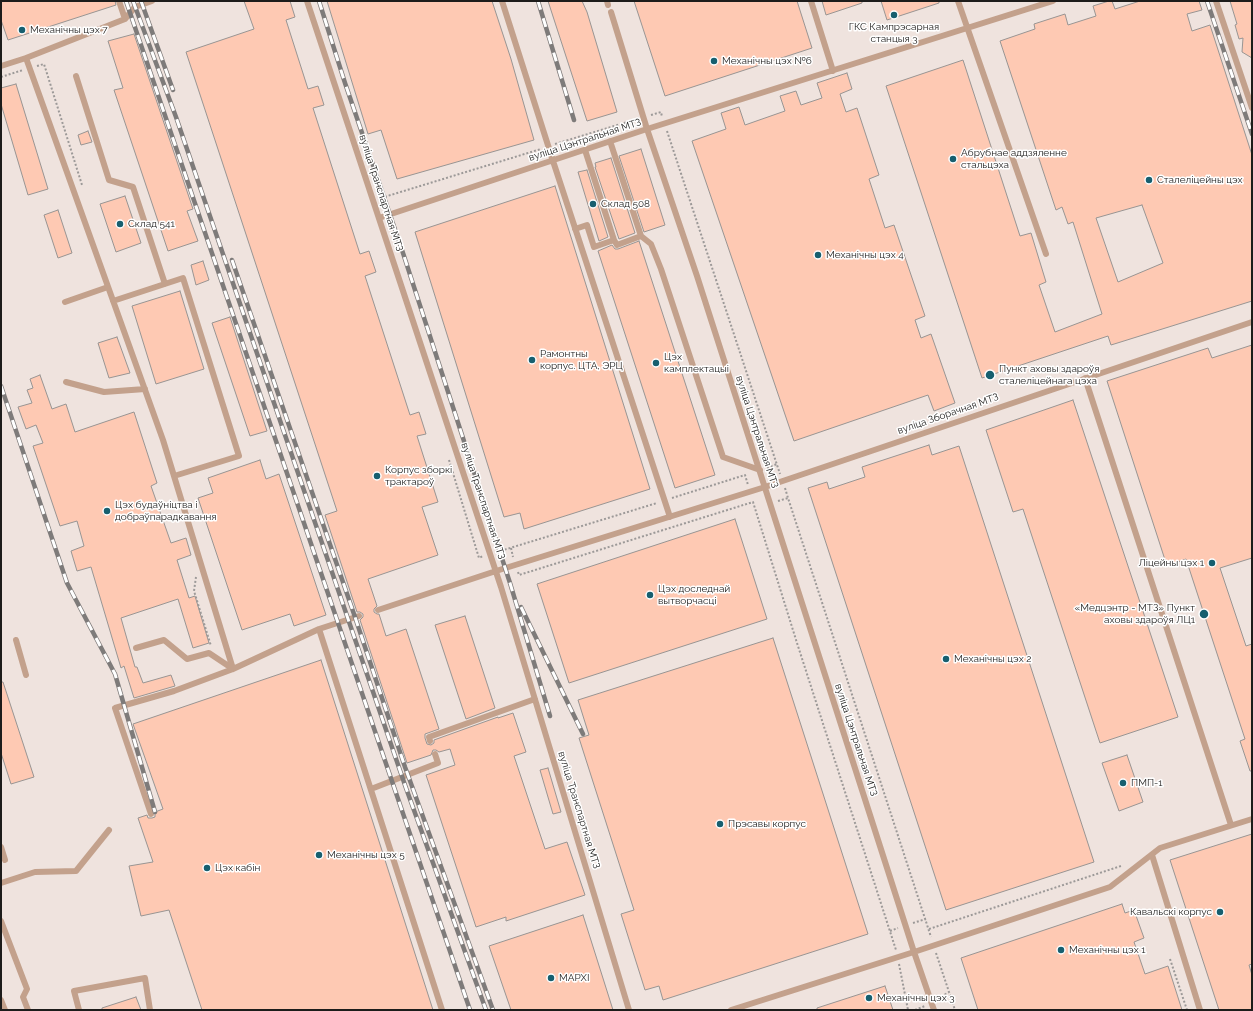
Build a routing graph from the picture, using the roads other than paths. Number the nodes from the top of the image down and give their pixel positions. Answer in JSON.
{"nodes":[{"id":1,"x":119,"y":1,"type":"edge"},
{"id":2,"x":152,"y":1,"type":"edge"},
{"id":3,"x":307,"y":1,"type":"edge"},
{"id":4,"x":502,"y":1,"type":"edge"},
{"id":5,"x":811,"y":1,"type":"edge"},
{"id":6,"x":958,"y":1,"type":"edge"},
{"id":7,"x":1053,"y":1,"type":"edge"},
{"id":8,"x":1216,"y":1,"type":"edge"},
{"id":9,"x":610,"y":12,"type":"dead end"},
{"id":10,"x":125,"y":19,"type":"junction"},
{"id":11,"x":967,"y":28,"type":"junction"},
{"id":12,"x":26,"y":58,"type":"junction"},
{"id":13,"x":1,"y":66,"type":"edge"},
{"id":14,"x":833,"y":71,"type":"junction"},
{"id":15,"x":76,"y":76,"type":"dead end"},
{"id":16,"x":1252,"y":108,"type":"edge"},
{"id":17,"x":647,"y":129,"type":"junction"},
{"id":18,"x":610,"y":142,"type":"junction"},
{"id":19,"x":585,"y":150,"type":"junction"},
{"id":20,"x":553,"y":161,"type":"junction"},
{"id":21,"x":379,"y":218,"type":"junction"},
{"id":22,"x":575,"y":229,"type":"junction"},
{"id":23,"x":641,"y":236,"type":"junction"},
{"id":24,"x":614,"y":240,"type":"junction"},
{"id":25,"x":1046,"y":254,"type":"dead end"},
{"id":26,"x":165,"y":284,"type":"junction"},
{"id":27,"x":108,"y":287,"type":"junction"},
{"id":28,"x":113,"y":300,"type":"junction"},
{"id":29,"x":65,"y":302,"type":"dead end"},
{"id":30,"x":1252,"y":322,"type":"edge"},
{"id":31,"x":1085,"y":378,"type":"junction"},
{"id":32,"x":66,"y":382,"type":"dead end"},
{"id":33,"x":145,"y":389,"type":"junction"},
{"id":34,"x":760,"y":470,"type":"junction"},
{"id":35,"x":174,"y":476,"type":"junction"},
{"id":36,"x":765,"y":487,"type":"junction"},
{"id":37,"x":670,"y":517,"type":"junction"},
{"id":38,"x":496,"y":571,"type":"junction"},
{"id":39,"x":378,"y":610,"type":"dead end"},
{"id":40,"x":359,"y":616,"type":"dead end"},
{"id":41,"x":319,"y":629,"type":"junction"},
{"id":42,"x":16,"y":640,"type":"dead end"},
{"id":43,"x":136,"y":648,"type":"dead end"},
{"id":44,"x":233,"y":669,"type":"junction"},
{"id":45,"x":26,"y":675,"type":"dead end"},
{"id":46,"x":535,"y":699,"type":"junction"},
{"id":47,"x":430,"y":741,"type":"dead end"},
{"id":48,"x":435,"y":754,"type":"dead end"},
{"id":49,"x":371,"y":789,"type":"junction"},
{"id":50,"x":151,"y":814,"type":"dead end"},
{"id":51,"x":1252,"y":819,"type":"edge"},
{"id":52,"x":1231,"y":826,"type":"junction"},
{"id":53,"x":109,"y":830,"type":"dead end"},
{"id":54,"x":1,"y":847,"type":"edge"},
{"id":55,"x":1152,"y":855,"type":"junction"},
{"id":56,"x":5,"y":860,"type":"dead end"},
{"id":57,"x":1,"y":883,"type":"edge"},
{"id":58,"x":1,"y":921,"type":"edge"},
{"id":59,"x":914,"y":952,"type":"junction"},
{"id":60,"x":1,"y":1000,"type":"edge"},
{"id":61,"x":5,"y":1010,"type":"edge"},
{"id":62,"x":28,"y":1010,"type":"edge"},
{"id":63,"x":79,"y":1010,"type":"edge"},
{"id":64,"x":150,"y":1010,"type":"edge"},
{"id":65,"x":442,"y":1010,"type":"edge"},
{"id":66,"x":629,"y":1010,"type":"edge"},
{"id":67,"x":731,"y":1010,"type":"edge"},
{"id":68,"x":934,"y":1010,"type":"edge"},
{"id":69,"x":1200,"y":1010,"type":"edge"}],
"edges":[{"from":1,"to":10,"type":"lane"},
{"from":2,"to":10,"type":"lane"},
{"from":3,"to":21,"type":"lane","name":"вуліца Транспартная МТЗ"},
{"from":4,"to":20,"type":"lane"},
{"from":5,"to":14,"type":"lane"},
{"from":6,"to":11,"type":"lane"},
{"from":7,"to":11,"type":"lane"},
{"from":8,"to":16,"type":"lane"},
{"from":9,"to":17,"type":"lane"},
{"from":10,"to":12,"type":"lane"},
{"from":11,"to":14,"type":"lane"},
{"from":11,"to":25,"type":"lane"},
{"from":12,"to":13,"type":"lane"},
{"from":12,"to":27,"type":"lane"},
{"from":14,"to":17,"type":"lane"},
{"from":15,"to":26,"type":"lane"},
{"from":17,"to":18,"type":"lane","name":"вуліца Цэнтральная МТЗ"},
{"from":17,"to":34,"type":"lane","name":"вуліца Цэнтральная МТЗ"},
{"from":18,"to":19,"type":"lane","name":"вуліца Цэнтральная МТЗ"},
{"from":18,"to":23,"type":"lane"},
{"from":19,"to":20,"type":"lane","name":"вуліца Цэнтральная МТЗ"},
{"from":19,"to":24,"type":"lane"},
{"from":20,"to":21,"type":"lane","name":"вуліца Цэнтральная МТЗ"},
{"from":20,"to":22,"type":"lane"},
{"from":21,"to":38,"type":"lane","name":"вуліца Транспартная МТЗ"},
{"from":22,"to":24,"type":"lane"},
{"from":22,"to":37,"type":"lane"},
{"from":23,"to":24,"type":"lane"},
{"from":23,"to":34,"type":"lane"},
{"from":26,"to":28,"type":"lane"},
{"from":26,"to":35,"type":"lane"},
{"from":27,"to":28,"type":"lane"},
{"from":27,"to":29,"type":"lane"},
{"from":28,"to":33,"type":"lane"},
{"from":30,"to":31,"type":"lane","name":"вуліца Зборачная МТЗ"},
{"from":31,"to":36,"type":"lane","name":"вуліца Зборачная МТЗ"},
{"from":31,"to":52,"type":"lane"},
{"from":32,"to":33,"type":"lane"},
{"from":33,"to":35,"type":"lane"},
{"from":34,"to":36,"type":"lane","name":"вуліца Цэнтральная МТЗ"},
{"from":35,"to":44,"type":"lane"},
{"from":36,"to":37,"type":"lane","name":"вуліца Зборачная МТЗ"},
{"from":36,"to":59,"type":"lane","name":"вуліца Цэнтральная МТЗ"},
{"from":37,"to":38,"type":"lane","name":"вуліца Зборачная МТЗ"},
{"from":38,"to":39,"type":"lane","name":"вуліца Зборачная МТЗ"},
{"from":38,"to":46,"type":"lane","name":"вуліца Транспартная МТЗ"},
{"from":40,"to":41,"type":"lane"},
{"from":41,"to":44,"type":"lane"},
{"from":41,"to":49,"type":"lane"},
{"from":42,"to":45,"type":"lane"},
{"from":43,"to":44,"type":"lane"},
{"from":44,"to":50,"type":"lane"},
{"from":46,"to":47,"type":"lane"},
{"from":46,"to":66,"type":"lane","name":"вуліца Транспартная МТЗ"},
{"from":48,"to":49,"type":"lane"},
{"from":49,"to":65,"type":"lane"},
{"from":51,"to":52,"type":"lane"},
{"from":52,"to":55,"type":"lane"},
{"from":53,"to":57,"type":"lane"},
{"from":54,"to":56,"type":"lane"},
{"from":55,"to":59,"type":"lane"},
{"from":55,"to":69,"type":"lane"},
{"from":58,"to":62,"type":"lane"},
{"from":59,"to":67,"type":"lane"},
{"from":59,"to":68,"type":"lane","name":"вуліца Цэнтральная МТЗ"},
{"from":60,"to":61,"type":"lane"},
{"from":63,"to":64,"type":"lane"}]}
